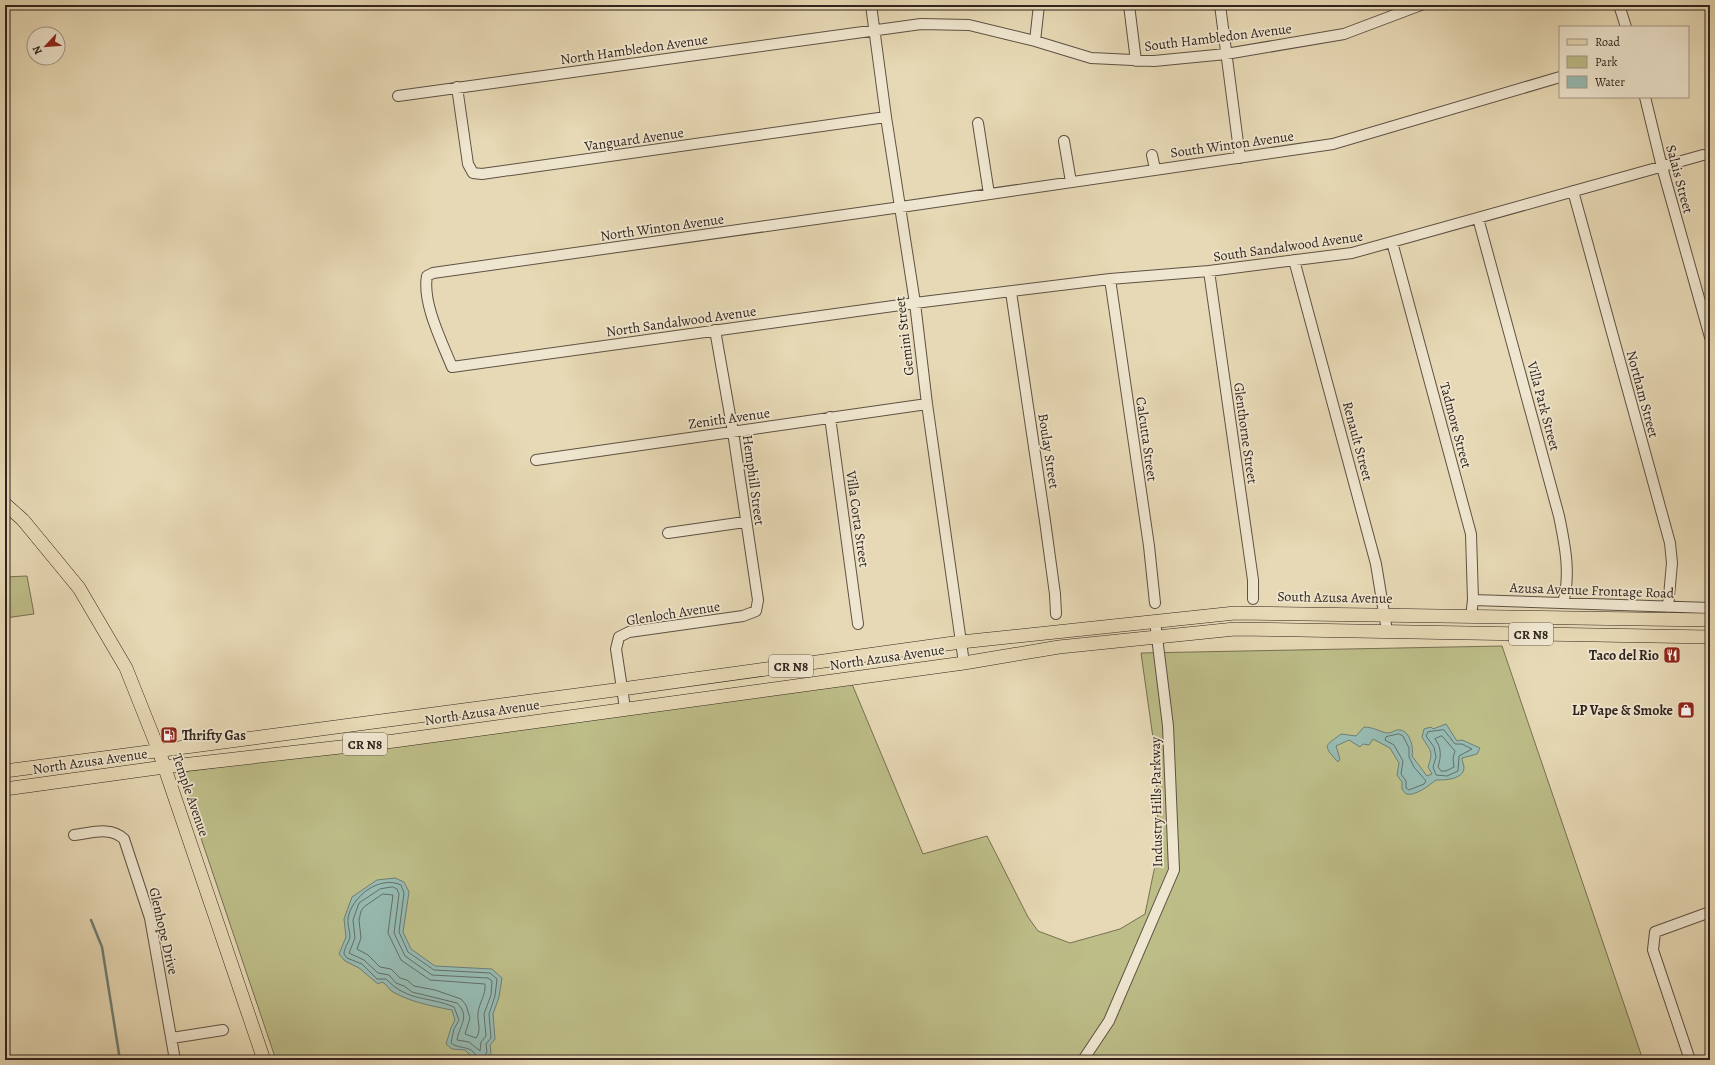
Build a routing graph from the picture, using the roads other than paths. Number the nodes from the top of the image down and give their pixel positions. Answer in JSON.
{"nodes":[{"id":1,"x":871,"y":5,"type":"edge"},
{"id":2,"x":1039,"y":5,"type":"edge"},
{"id":3,"x":1129,"y":5,"type":"edge"},
{"id":4,"x":1220,"y":5,"type":"edge"},
{"id":5,"x":1421,"y":5,"type":"edge"},
{"id":6,"x":1619,"y":5,"type":"edge"},
{"id":7,"x":1626,"y":26,"type":"edge"},
{"id":8,"x":874,"y":30,"type":"junction"},
{"id":9,"x":1035,"y":41,"type":"junction"},
{"id":10,"x":1226,"y":54,"type":"junction"},
{"id":11,"x":1136,"y":61,"type":"junction"},
{"id":12,"x":1559,"y":77,"type":"edge"},
{"id":13,"x":457,"y":87,"type":"junction"},
{"id":14,"x":398,"y":96,"type":"dead end"},
{"id":15,"x":1645,"y":98,"type":"edge"},
{"id":16,"x":886,"y":117,"type":"junction"},
{"id":17,"x":978,"y":123,"type":"dead end"},
{"id":18,"x":1064,"y":141,"type":"dead end"},
{"id":19,"x":1152,"y":155,"type":"dead end"},
{"id":20,"x":1703,"y":156,"type":"dead end"},
{"id":21,"x":1240,"y":158,"type":"junction"},
{"id":22,"x":1662,"y":167,"type":"junction"},
{"id":23,"x":1155,"y":169,"type":"junction"},
{"id":24,"x":1071,"y":182,"type":"junction"},
{"id":25,"x":1573,"y":191,"type":"junction"},
{"id":26,"x":989,"y":194,"type":"junction"},
{"id":27,"x":901,"y":207,"type":"junction"},
{"id":28,"x":1478,"y":218,"type":"junction"},
{"id":29,"x":1392,"y":242,"type":"junction"},
{"id":30,"x":1294,"y":260,"type":"junction"},
{"id":31,"x":1209,"y":271,"type":"junction"},
{"id":32,"x":1110,"y":279,"type":"junction"},
{"id":33,"x":1010,"y":292,"type":"junction"},
{"id":34,"x":915,"y":302,"type":"junction"},
{"id":35,"x":715,"y":330,"type":"junction"},
{"id":36,"x":1710,"y":337,"type":"edge"},
{"id":37,"x":452,"y":367,"type":"joint"},
{"id":38,"x":926,"y":404,"type":"junction"},
{"id":39,"x":830,"y":417,"type":"junction"},
{"id":40,"x":733,"y":432,"type":"junction"},
{"id":41,"x":536,"y":460,"type":"dead end"},
{"id":42,"x":5,"y":504,"type":"edge"},
{"id":43,"x":745,"y":522,"type":"junction"},
{"id":44,"x":668,"y":533,"type":"dead end"},
{"id":45,"x":1253,"y":599,"type":"dead end"},
{"id":46,"x":1473,"y":600,"type":"junction"},
{"id":47,"x":1155,"y":603,"type":"dead end"},
{"id":48,"x":1563,"y":603,"type":"junction"},
{"id":49,"x":1668,"y":607,"type":"junction"},
{"id":50,"x":1710,"y":608,"type":"edge"},
{"id":51,"x":756,"y":611,"type":"joint"},
{"id":52,"x":1056,"y":614,"type":"dead end"},
{"id":53,"x":1385,"y":614,"type":"junction"},
{"id":54,"x":1471,"y":617,"type":"junction"},
{"id":55,"x":1604,"y":619,"type":"junction"},
{"id":56,"x":1710,"y":620,"type":"edge"},
{"id":57,"x":1155,"y":621,"type":"junction"},
{"id":58,"x":858,"y":624,"type":"dead end"},
{"id":59,"x":1387,"y":631,"type":"junction"},
{"id":60,"x":1603,"y":635,"type":"junction"},
{"id":61,"x":1710,"y":637,"type":"edge"},
{"id":62,"x":1157,"y":638,"type":"junction"},
{"id":63,"x":961,"y":642,"type":"junction"},
{"id":64,"x":894,"y":651,"type":"junction"},
{"id":65,"x":964,"y":663,"type":"junction"},
{"id":66,"x":861,"y":677,"type":"junction"},
{"id":67,"x":622,"y":689,"type":"junction"},
{"id":68,"x":625,"y":708,"type":"junction"},
{"id":69,"x":159,"y":751,"type":"junction"},
{"id":70,"x":164,"y":767,"type":"junction"},
{"id":71,"x":5,"y":771,"type":"edge"},
{"id":72,"x":5,"y":789,"type":"edge"},
{"id":73,"x":74,"y":835,"type":"dead end"},
{"id":74,"x":1710,"y":912,"type":"edge"},
{"id":75,"x":223,"y":1030,"type":"dead end"},
{"id":76,"x":172,"y":1038,"type":"junction"},
{"id":77,"x":175,"y":1060,"type":"edge"},
{"id":78,"x":264,"y":1060,"type":"edge"},
{"id":79,"x":1083,"y":1060,"type":"edge"},
{"id":80,"x":1690,"y":1060,"type":"edge"}],
"edges":[{"from":1,"to":8,"type":"street","name":"Gemini Street"},
{"from":2,"to":9,"type":"street"},
{"from":3,"to":11,"type":"street"},
{"from":4,"to":10,"type":"street"},
{"from":5,"to":10,"type":"street","name":"South Hambledon Avenue"},
{"from":6,"to":7,"type":"street"},
{"from":8,"to":9,"type":"street","name":"South Hambledon Avenue"},
{"from":8,"to":13,"type":"street","name":"North Hambledon Avenue"},
{"from":8,"to":16,"type":"street","name":"Gemini Street"},
{"from":9,"to":11,"type":"street","name":"South Hambledon Avenue"},
{"from":10,"to":11,"type":"street","name":"South Hambledon Avenue"},
{"from":10,"to":21,"type":"street"},
{"from":12,"to":21,"type":"street","name":"South Winton Avenue"},
{"from":13,"to":14,"type":"street","name":"North Hambledon Avenue"},
{"from":13,"to":16,"type":"street","name":"Vanguard Avenue"},
{"from":15,"to":22,"type":"street","name":"Salais Street"},
{"from":16,"to":27,"type":"street","name":"Gemini Street"},
{"from":17,"to":26,"type":"street"},
{"from":18,"to":24,"type":"street"},
{"from":19,"to":23,"type":"street"},
{"from":20,"to":22,"type":"street","name":"South Sandalwood Avenue"},
{"from":21,"to":23,"type":"street","name":"South Winton Avenue"},
{"from":22,"to":25,"type":"street","name":"South Sandalwood Avenue"},
{"from":22,"to":36,"type":"street","name":"Salais Street"},
{"from":23,"to":24,"type":"street","name":"South Winton Avenue"},
{"from":24,"to":26,"type":"street","name":"South Winton Avenue"},
{"from":25,"to":28,"type":"street","name":"South Sandalwood Avenue"},
{"from":25,"to":49,"type":"street","name":"Northam Street"},
{"from":26,"to":27,"type":"street","name":"South Winton Avenue"},
{"from":27,"to":34,"type":"street","name":"Gemini Street"},
{"from":27,"to":37,"type":"street","name":"North Winton Avenue"},
{"from":28,"to":29,"type":"street","name":"South Sandalwood Avenue"},
{"from":28,"to":48,"type":"street","name":"Villa Park Street"},
{"from":29,"to":30,"type":"street","name":"South Sandalwood Avenue"},
{"from":29,"to":46,"type":"street","name":"Tadmore Street"},
{"from":30,"to":31,"type":"street","name":"South Sandalwood Avenue"},
{"from":30,"to":53,"type":"street","name":"Renault Street"},
{"from":31,"to":32,"type":"street","name":"South Sandalwood Avenue"},
{"from":31,"to":45,"type":"street","name":"Glenthorne Street"},
{"from":32,"to":33,"type":"street","name":"South Sandalwood Avenue"},
{"from":32,"to":47,"type":"street","name":"Calcutta Street"},
{"from":33,"to":34,"type":"street","name":"South Sandalwood Avenue"},
{"from":33,"to":52,"type":"street","name":"Boulay Street"},
{"from":34,"to":35,"type":"street","name":"North Sandalwood Avenue"},
{"from":34,"to":38,"type":"street","name":"Gemini Street"},
{"from":35,"to":37,"type":"street","name":"North Sandalwood Avenue"},
{"from":35,"to":40,"type":"street","name":"Hemphill Street"},
{"from":38,"to":39,"type":"street","name":"Zenith Avenue"},
{"from":38,"to":63,"type":"street","name":"Gemini Street"},
{"from":39,"to":40,"type":"street","name":"Zenith Avenue"},
{"from":39,"to":58,"type":"street","name":"Villa Corta Street"},
{"from":40,"to":41,"type":"street","name":"Zenith Avenue"},
{"from":40,"to":43,"type":"street","name":"Hemphill Street"},
{"from":42,"to":69,"type":"main road","name":"Temple Avenue"},
{"from":43,"to":44,"type":"street"},
{"from":43,"to":51,"type":"street","name":"Hemphill Street"},
{"from":46,"to":48,"type":"street","name":"Azusa Avenue Frontage Road"},
{"from":46,"to":54,"type":"street","name":"Tadmore Street"},
{"from":48,"to":49,"type":"street","name":"Azusa Avenue Frontage Road"},
{"from":49,"to":50,"type":"street","name":"Azusa Avenue Frontage Road"},
{"from":51,"to":67,"type":"street","name":"Glenloch Avenue"},
{"from":53,"to":54,"type":"main road","name":"South Azusa Avenue","number":"CR N8"},
{"from":53,"to":57,"type":"main road","name":"South Azusa Avenue","number":"CR N8"},
{"from":53,"to":59,"type":"street","name":"Renault Street"},
{"from":54,"to":55,"type":"main road","name":"South Azusa Avenue","number":"CR N8"},
{"from":55,"to":56,"type":"main road","name":"South Azusa Avenue","number":"CR N8"},
{"from":55,"to":60,"type":"main road"},
{"from":57,"to":62,"type":"street","name":"Industry Hills Parkway"},
{"from":57,"to":63,"type":"main road","name":"South Azusa Avenue","number":"CR N8"},
{"from":59,"to":60,"type":"main road","number":"CR N8"},
{"from":59,"to":62,"type":"main road","number":"CR N8"},
{"from":60,"to":61,"type":"main road","number":"CR N8"},
{"from":62,"to":65,"type":"main road","number":"CR N8"},
{"from":62,"to":79,"type":"street","name":"Industry Hills Parkway"},
{"from":63,"to":64,"type":"main road","name":"North Azusa Avenue","number":"CR N8"},
{"from":63,"to":65,"type":"street","name":"Gemini Street"},
{"from":64,"to":66,"type":"main road"},
{"from":64,"to":67,"type":"main road","name":"North Azusa Avenue","number":"CR N8"},
{"from":65,"to":66,"type":"main road","name":"North Azusa Avenue","number":"CR N8"},
{"from":66,"to":68,"type":"main road","name":"North Azusa Avenue","number":"CR N8"},
{"from":67,"to":68,"type":"street","name":"Glenloch Avenue"},
{"from":67,"to":69,"type":"main road","name":"North Azusa Avenue","number":"CR N8"},
{"from":68,"to":70,"type":"main road","name":"North Azusa Avenue","number":"CR N8"},
{"from":69,"to":70,"type":"main road","name":"Temple Avenue"},
{"from":69,"to":71,"type":"main road","name":"North Azusa Avenue","number":"CR N8"},
{"from":70,"to":72,"type":"main road","name":"North Azusa Avenue","number":"CR N8"},
{"from":70,"to":78,"type":"main road","name":"Temple Avenue"},
{"from":73,"to":76,"type":"street","name":"Glenhope Drive"},
{"from":74,"to":80,"type":"street"},
{"from":75,"to":76,"type":"street"},
{"from":76,"to":77,"type":"street","name":"Glenhope Drive"}]}
